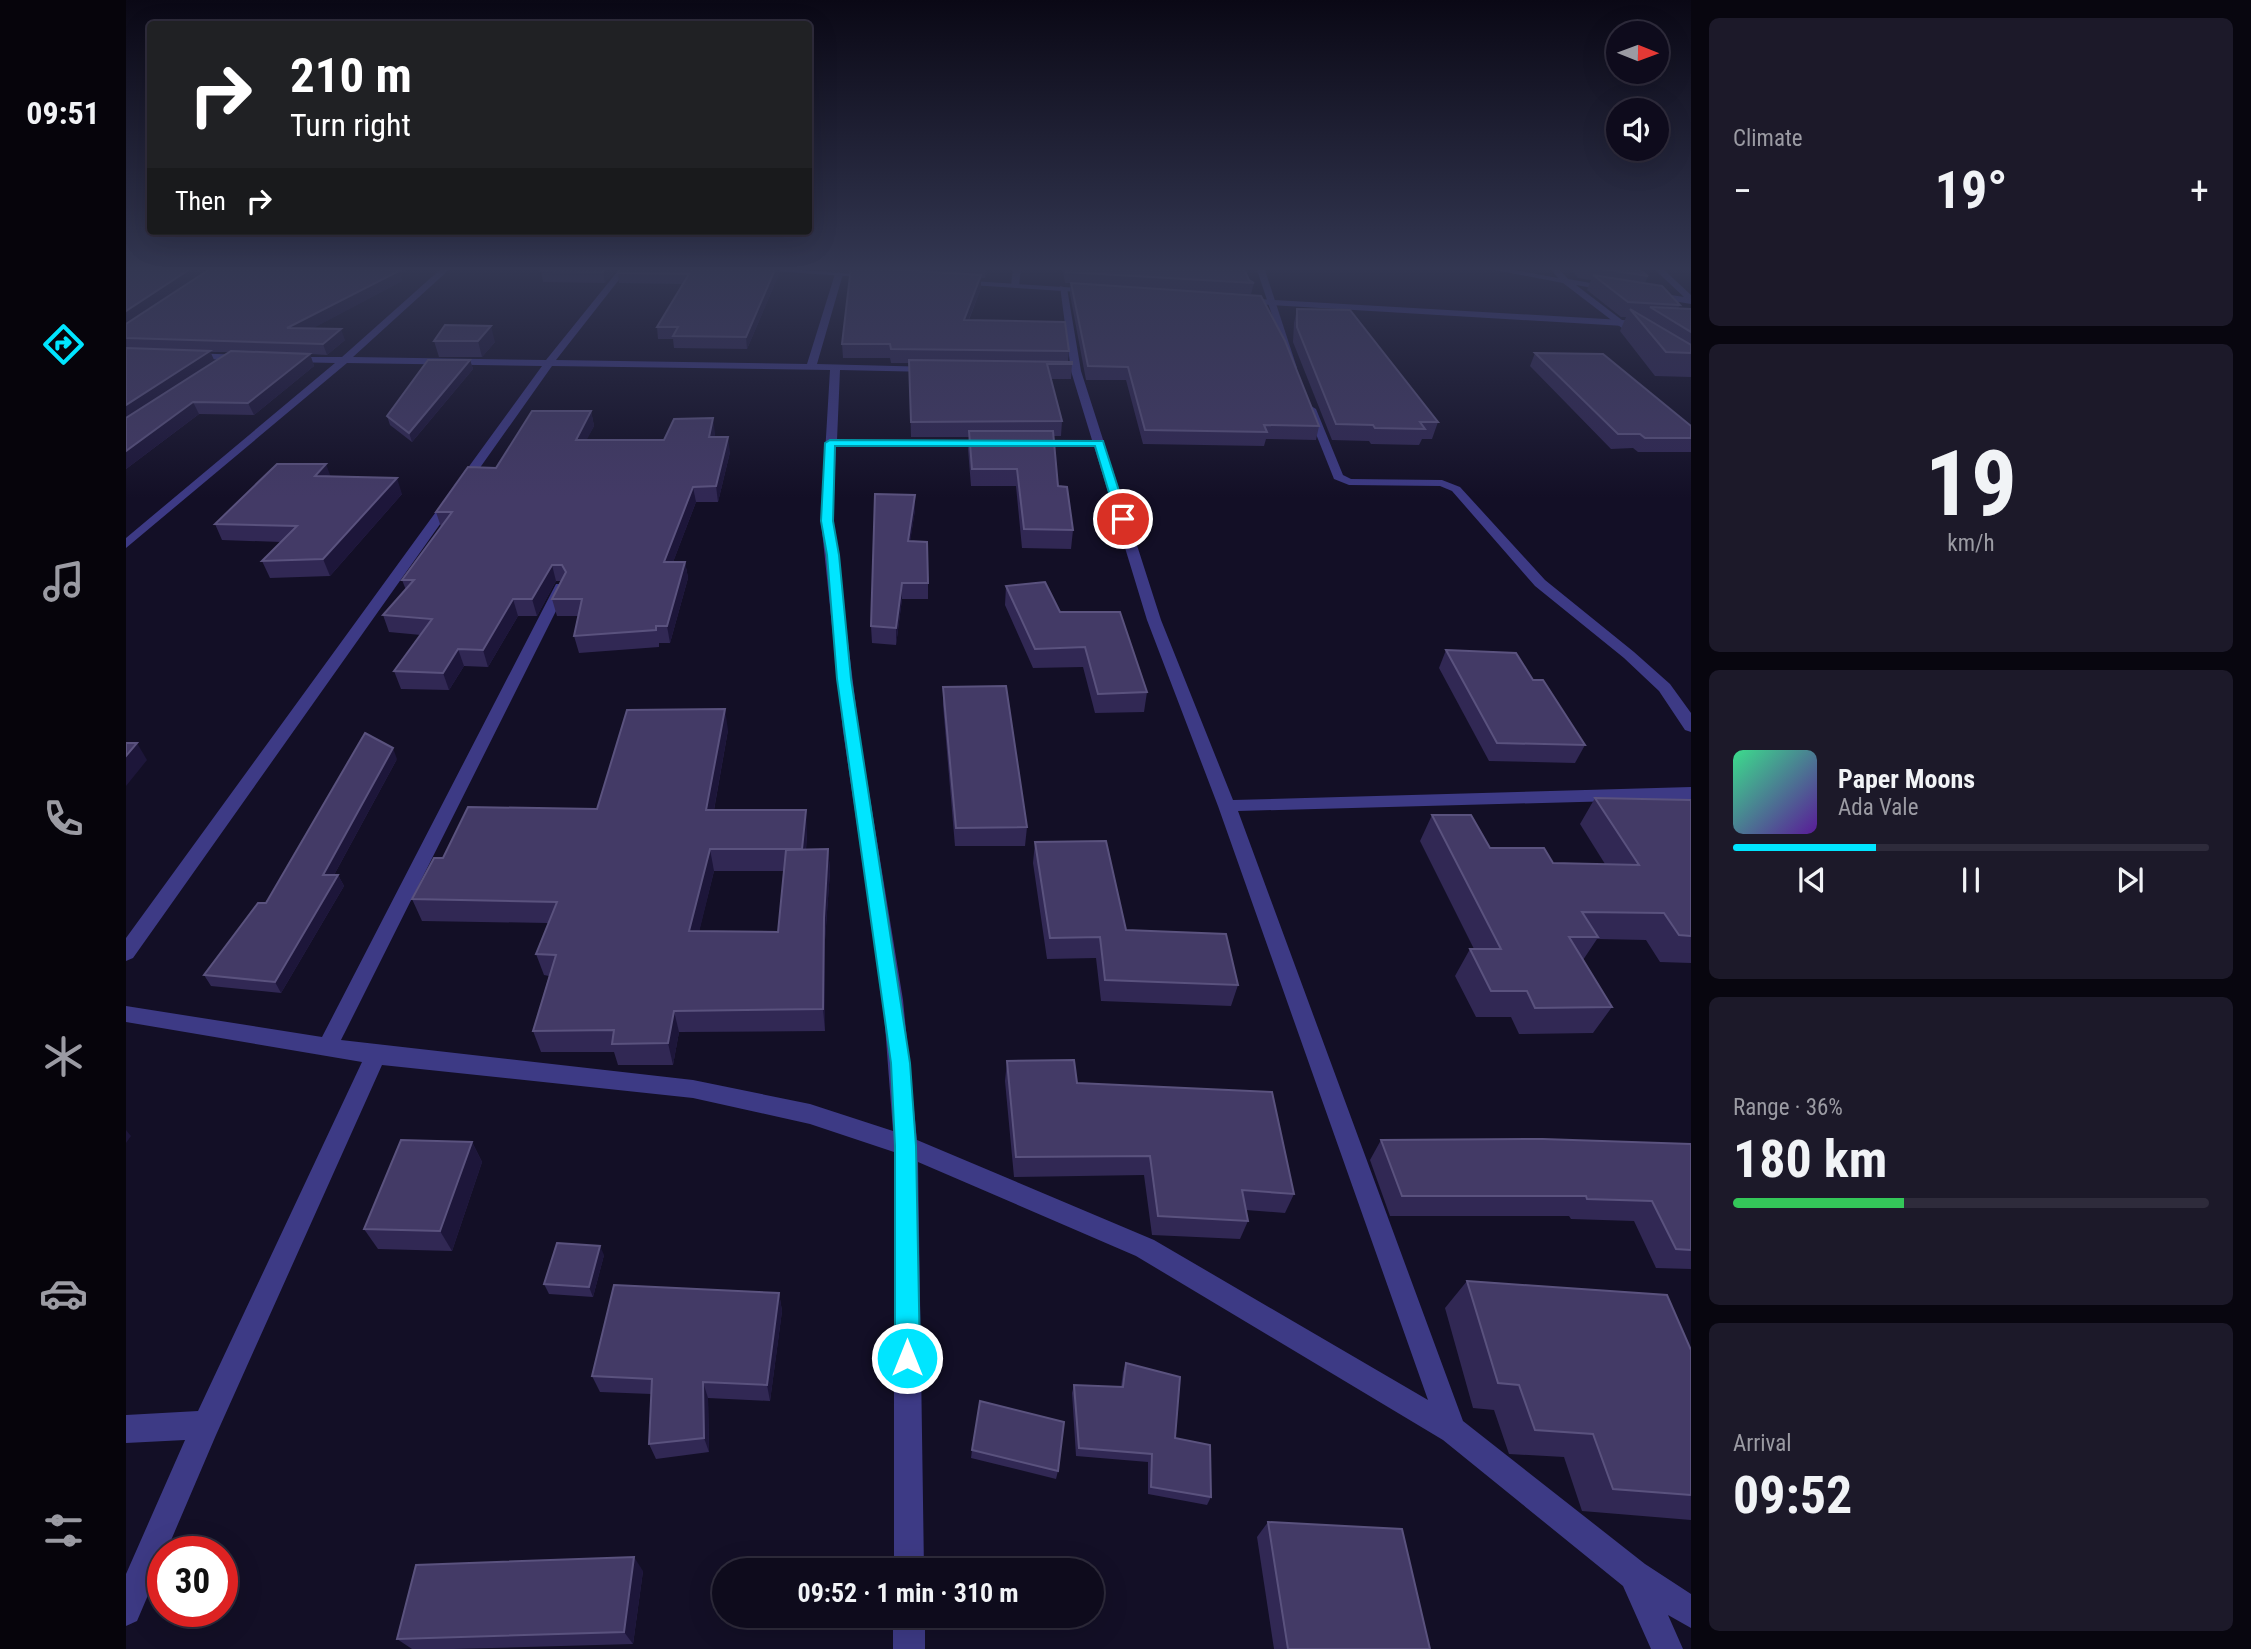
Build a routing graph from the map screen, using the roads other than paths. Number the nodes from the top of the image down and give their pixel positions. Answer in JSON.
{"nodes":[{"id":1,"x":362,"y":344,"type":"edge"},
{"id":2,"x":564,"y":344,"type":"edge"},
{"id":3,"x":818,"y":344,"type":"edge"},
{"id":4,"x":1068,"y":344,"type":"edge"},
{"id":5,"x":1287,"y":344,"type":"edge"},
{"id":6,"x":180,"y":356,"type":"edge"},
{"id":7,"x":234,"y":357,"type":"junction"},
{"id":8,"x":261,"y":358,"type":"edge"},
{"id":9,"x":275,"y":359,"type":"edge"},
{"id":10,"x":343,"y":361,"type":"junction"},
{"id":11,"x":549,"y":363,"type":"junction"},
{"id":12,"x":811,"y":368,"type":"junction"},
{"id":13,"x":835,"y":368,"type":"junction"},
{"id":14,"x":942,"y":369,"type":"edge"},
{"id":15,"x":212,"y":372,"type":"edge"},
{"id":16,"x":1297,"y":374,"type":"edge"},
{"id":17,"x":1307,"y":400,"type":"edge"},
{"id":18,"x":830,"y":443,"type":"junction"},
{"id":19,"x":1005,"y":443,"type":"edge"},
{"id":20,"x":1018,"y":443,"type":"edge"},
{"id":21,"x":1099,"y":443,"type":"junction"},
{"id":22,"x":126,"y":544,"type":"edge"},
{"id":23,"x":561,"y":587,"type":"edge"},
{"id":24,"x":1691,"y":692,"type":"edge"},
{"id":25,"x":1670,"y":693,"type":"junction"},
{"id":26,"x":1691,"y":727,"type":"edge"},
{"id":27,"x":1691,"y":793,"type":"edge"},
{"id":28,"x":1227,"y":806,"type":"junction"},
{"id":29,"x":126,"y":953,"type":"edge"},
{"id":30,"x":126,"y":1014,"type":"edge"},
{"id":31,"x":328,"y":1046,"type":"junction"},
{"id":32,"x":376,"y":1055,"type":"junction"},
{"id":33,"x":906,"y":1146,"type":"junction"},
{"id":34,"x":206,"y":1425,"type":"junction"},
{"id":35,"x":126,"y":1429,"type":"edge"},
{"id":36,"x":1453,"y":1430,"type":"junction"},
{"id":37,"x":909,"y":1558,"type":"edge"},
{"id":38,"x":1634,"y":1575,"type":"junction"},
{"id":39,"x":126,"y":1611,"type":"edge"},
{"id":40,"x":1691,"y":1612,"type":"edge"},
{"id":41,"x":909,"y":1628,"type":"edge"},
{"id":42,"x":909,"y":1649,"type":"edge"},
{"id":43,"x":1667,"y":1649,"type":"edge"}],
"edges":[{"from":1,"to":10,"type":"street"},
{"from":2,"to":11,"type":"street"},
{"from":3,"to":12,"type":"street"},
{"from":4,"to":21,"type":"street"},
{"from":5,"to":16,"type":"street"},
{"from":6,"to":7,"type":"street"},
{"from":7,"to":8,"type":"street"},
{"from":7,"to":15,"type":"street"},
{"from":9,"to":10,"type":"street"},
{"from":10,"to":11,"type":"street"},
{"from":10,"to":22,"type":"street"},
{"from":11,"to":12,"type":"street"},
{"from":11,"to":29,"type":"street"},
{"from":12,"to":13,"type":"street"},
{"from":13,"to":14,"type":"street"},
{"from":13,"to":18,"type":"street"},
{"from":17,"to":25,"type":"street"},
{"from":18,"to":19,"type":"street"},
{"from":18,"to":33,"type":"street"},
{"from":20,"to":21,"type":"street"},
{"from":21,"to":28,"type":"street"},
{"from":23,"to":31,"type":"street"},
{"from":24,"to":25,"type":"street"},
{"from":25,"to":26,"type":"street"},
{"from":27,"to":28,"type":"street"},
{"from":28,"to":36,"type":"street"},
{"from":30,"to":31,"type":"street"},
{"from":31,"to":32,"type":"street"},
{"from":32,"to":33,"type":"street"},
{"from":32,"to":34,"type":"street"},
{"from":33,"to":36,"type":"street"},
{"from":33,"to":37,"type":"street"},
{"from":34,"to":35,"type":"street"},
{"from":34,"to":39,"type":"street"},
{"from":36,"to":38,"type":"street"},
{"from":38,"to":40,"type":"street"},
{"from":38,"to":43,"type":"street"},
{"from":41,"to":42,"type":"street"}]}
